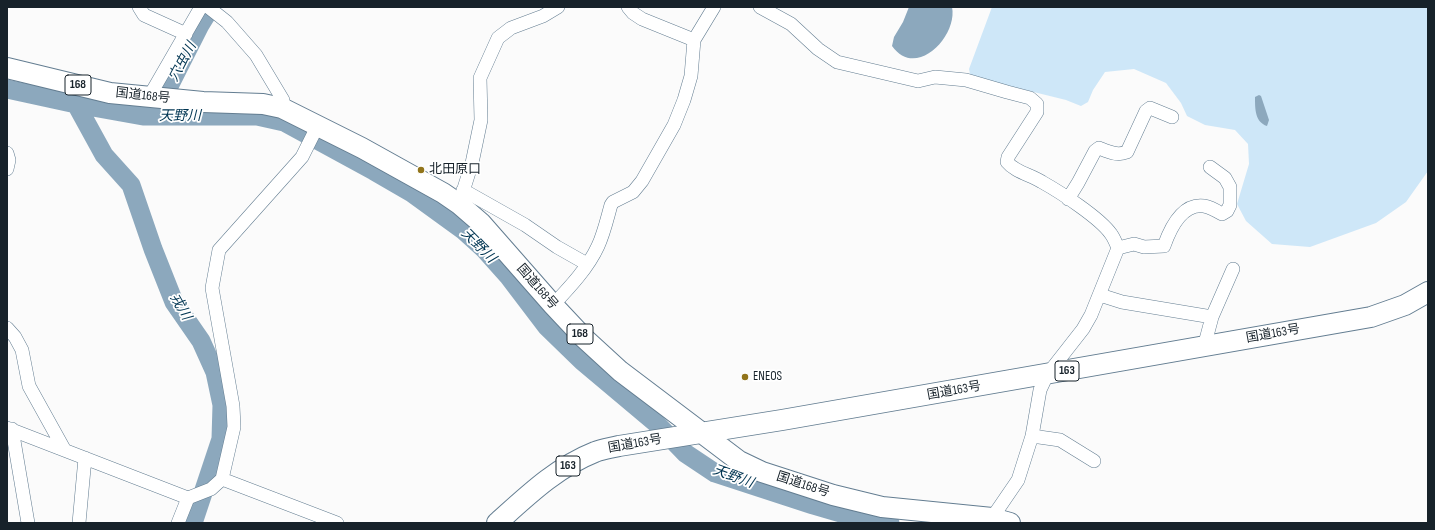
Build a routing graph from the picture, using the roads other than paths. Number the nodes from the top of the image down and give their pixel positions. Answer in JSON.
{"nodes":[{"id":1,"x":139,"y":7,"type":"edge"},
{"id":2,"x":202,"y":7,"type":"edge"},
{"id":3,"x":558,"y":7,"type":"edge"},
{"id":4,"x":628,"y":7,"type":"edge"},
{"id":5,"x":714,"y":7,"type":"edge"},
{"id":6,"x":760,"y":7,"type":"edge"},
{"id":7,"x":214,"y":9,"type":"edge"},
{"id":8,"x":186,"y":34,"type":"junction"},
{"id":9,"x":694,"y":40,"type":"junction"},
{"id":10,"x":7,"y":68,"type":"edge"},
{"id":11,"x":149,"y":97,"type":"junction"},
{"id":12,"x":282,"y":108,"type":"junction"},
{"id":13,"x":1172,"y":117,"type":"dead end"},
{"id":14,"x":318,"y":126,"type":"junction"},
{"id":15,"x":7,"y":153,"type":"edge"},
{"id":16,"x":1210,"y":167,"type":"dead end"},
{"id":17,"x":7,"y":169,"type":"edge"},
{"id":18,"x":461,"y":197,"type":"junction"},
{"id":19,"x":1068,"y":198,"type":"junction"},
{"id":20,"x":1118,"y":248,"type":"junction"},
{"id":21,"x":587,"y":264,"type":"junction"},
{"id":22,"x":1233,"y":269,"type":"dead end"},
{"id":23,"x":1428,"y":292,"type":"edge"},
{"id":24,"x":1100,"y":295,"type":"junction"},
{"id":25,"x":553,"y":305,"type":"junction"},
{"id":26,"x":1212,"y":317,"type":"junction"},
{"id":27,"x":7,"y":328,"type":"edge"},
{"id":28,"x":1204,"y":347,"type":"junction"},
{"id":29,"x":1047,"y":375,"type":"junction"},
{"id":30,"x":9,"y":428,"type":"edge"},
{"id":31,"x":693,"y":435,"type":"junction"},
{"id":32,"x":1032,"y":436,"type":"junction"},
{"id":33,"x":64,"y":449,"type":"junction"},
{"id":34,"x":85,"y":458,"type":"junction"},
{"id":35,"x":1094,"y":461,"type":"dead end"},
{"id":36,"x":222,"y":479,"type":"junction"},
{"id":37,"x":189,"y":498,"type":"junction"},
{"id":38,"x":931,"y":517,"type":"edge"},
{"id":39,"x":1001,"y":521,"type":"edge"},
{"id":40,"x":28,"y":523,"type":"edge"},
{"id":41,"x":79,"y":523,"type":"edge"},
{"id":42,"x":178,"y":523,"type":"edge"},
{"id":43,"x":337,"y":523,"type":"edge"},
{"id":44,"x":497,"y":523,"type":"edge"}],
"edges":[{"from":1,"to":8,"type":"street"},
{"from":2,"to":8,"type":"street"},
{"from":3,"to":18,"type":"street"},
{"from":4,"to":9,"type":"street"},
{"from":5,"to":9,"type":"street"},
{"from":6,"to":19,"type":"street"},
{"from":7,"to":12,"type":"street"},
{"from":8,"to":11,"type":"street"},
{"from":9,"to":21,"type":"street"},
{"from":10,"to":11,"type":"highway","name":"国道168号","number":"168"},
{"from":11,"to":12,"type":"highway","name":"国道168号","number":"168"},
{"from":12,"to":14,"type":"highway","name":"国道168号","number":"168"},
{"from":13,"to":19,"type":"street"},
{"from":14,"to":18,"type":"highway","name":"国道168号","number":"168"},
{"from":14,"to":36,"type":"street"},
{"from":15,"to":17,"type":"street"},
{"from":16,"to":20,"type":"street"},
{"from":18,"to":21,"type":"street"},
{"from":18,"to":25,"type":"highway","name":"国道168号","number":"168"},
{"from":19,"to":20,"type":"street"},
{"from":20,"to":24,"type":"street"},
{"from":21,"to":25,"type":"street"},
{"from":22,"to":26,"type":"street"},
{"from":23,"to":28,"type":"highway","name":"国道163号","number":"163"},
{"from":24,"to":26,"type":"street"},
{"from":24,"to":29,"type":"street"},
{"from":25,"to":31,"type":"highway","name":"国道168号","number":"168"},
{"from":26,"to":28,"type":"street"},
{"from":27,"to":33,"type":"street"},
{"from":28,"to":29,"type":"highway","name":"国道163号","number":"163"},
{"from":29,"to":31,"type":"highway","name":"国道163号","number":"163"},
{"from":29,"to":32,"type":"street"},
{"from":30,"to":33,"type":"street"},
{"from":30,"to":40,"type":"street"},
{"from":31,"to":38,"type":"highway","name":"国道168号","number":"168"},
{"from":31,"to":44,"type":"highway","name":"国道163号","number":"163"},
{"from":32,"to":35,"type":"street"},
{"from":32,"to":39,"type":"street"},
{"from":33,"to":34,"type":"street"},
{"from":34,"to":37,"type":"street"},
{"from":34,"to":41,"type":"street"},
{"from":36,"to":37,"type":"street"},
{"from":36,"to":43,"type":"street"},
{"from":37,"to":42,"type":"street"},
{"from":38,"to":39,"type":"highway","name":"国道168号","number":"168"}]}
